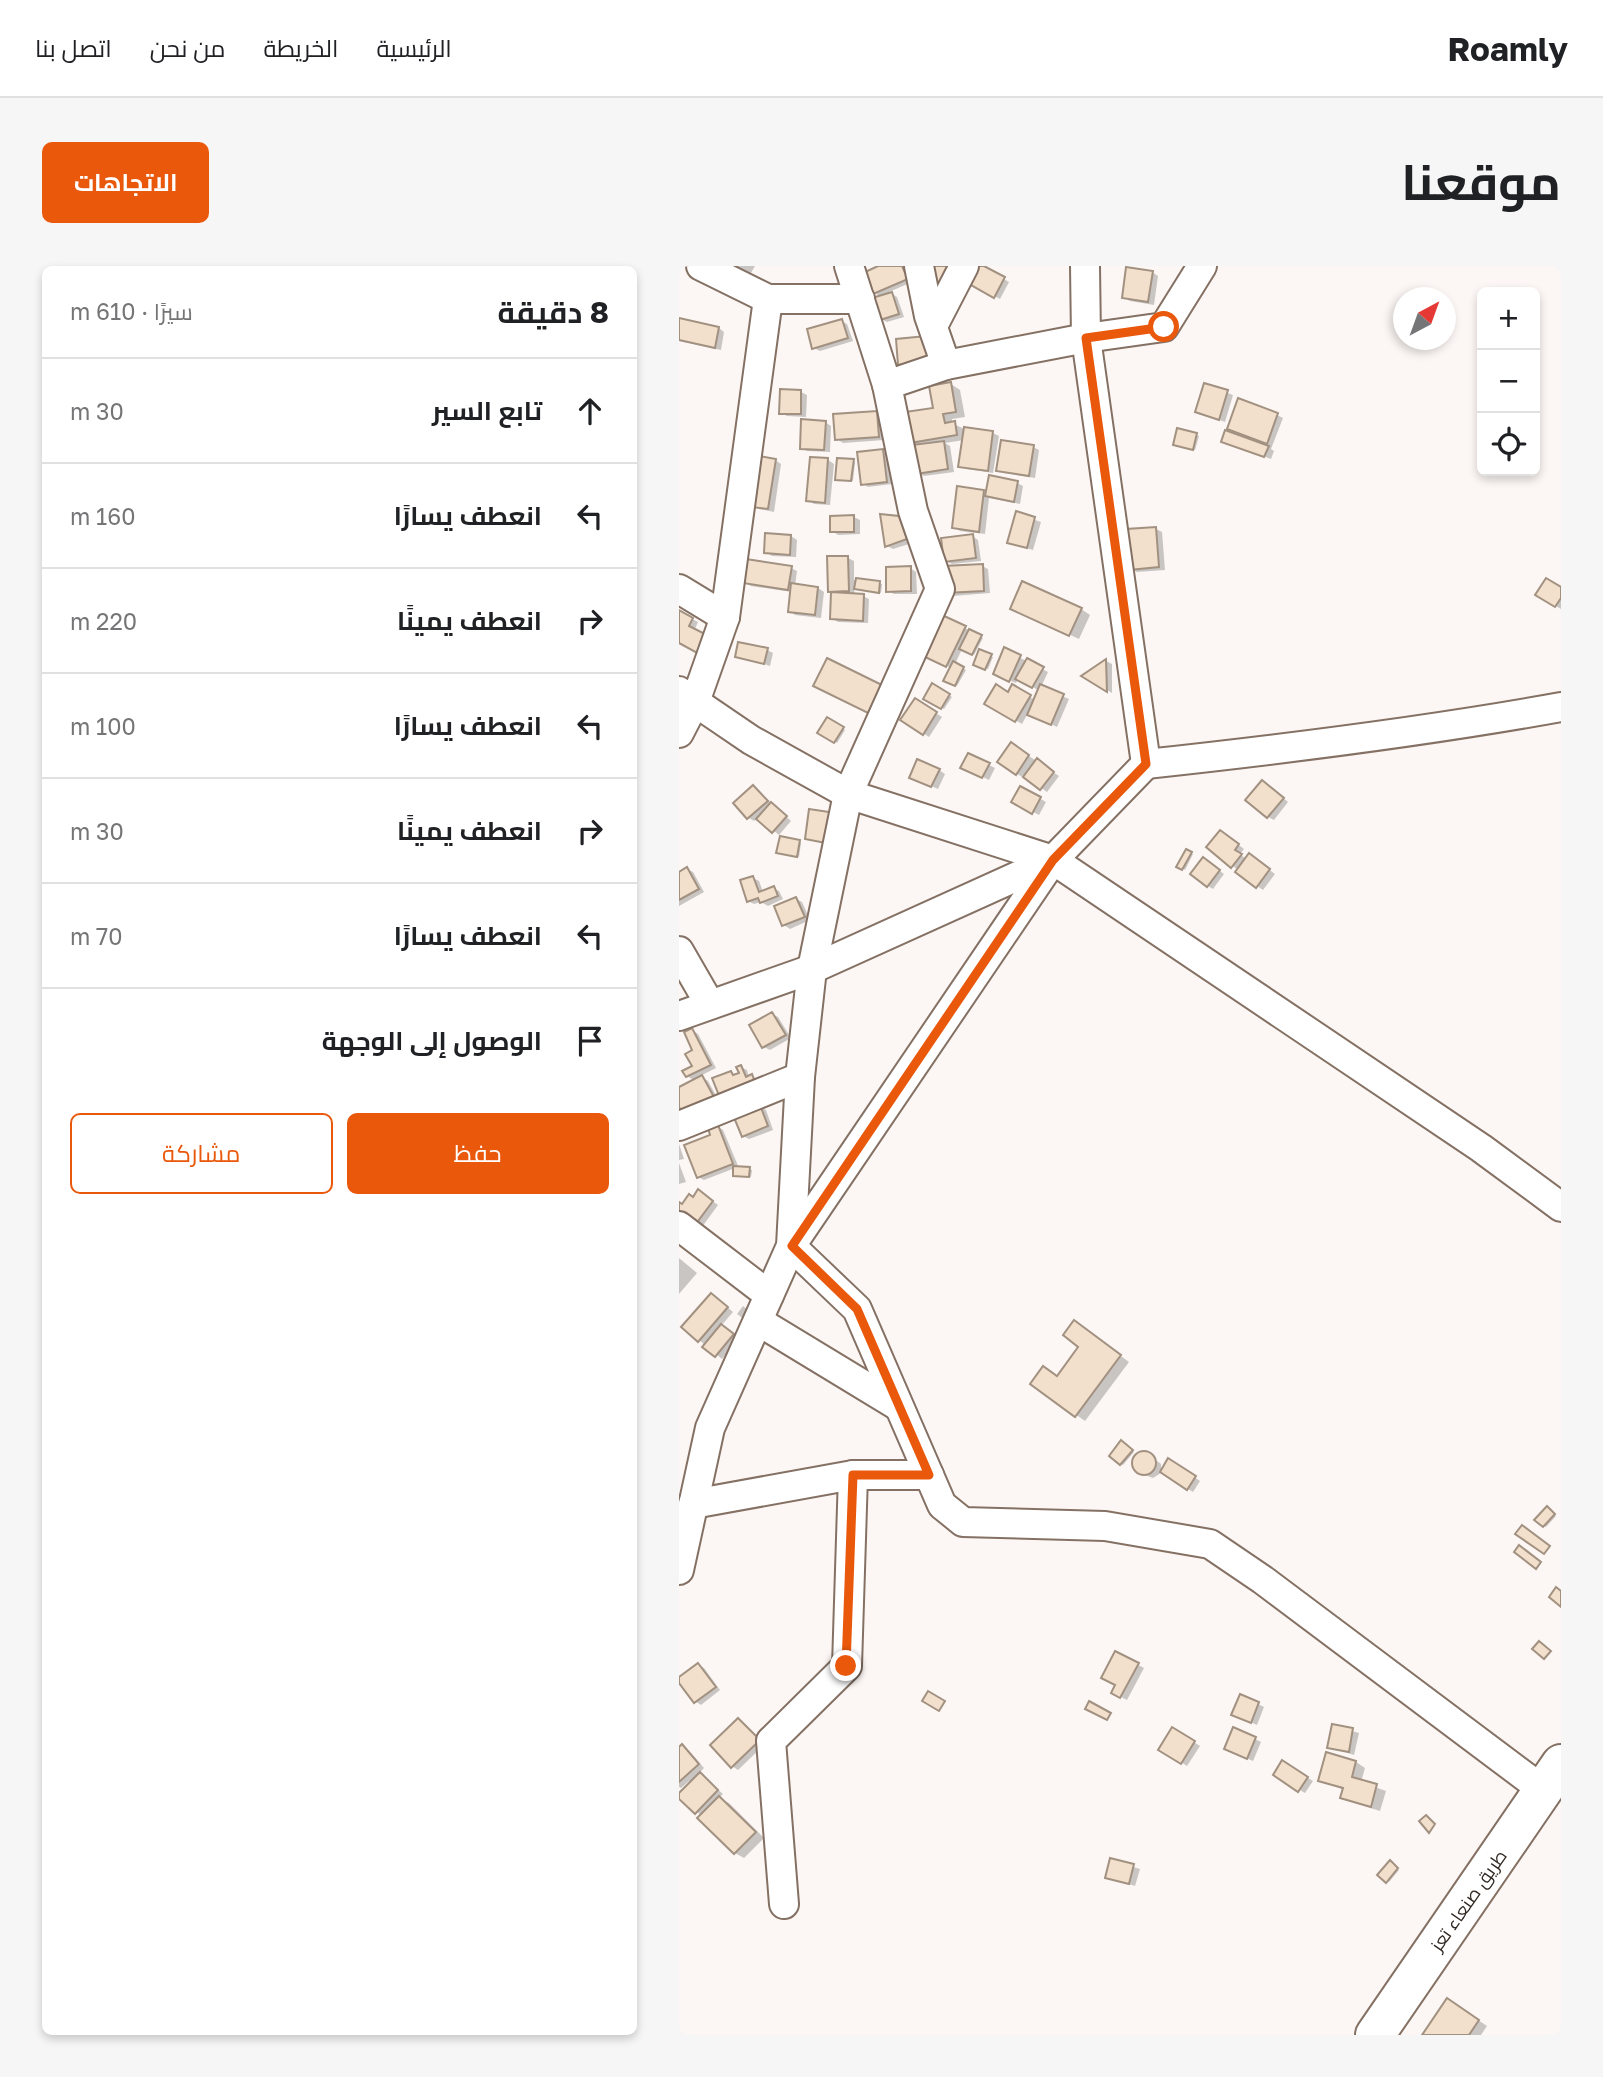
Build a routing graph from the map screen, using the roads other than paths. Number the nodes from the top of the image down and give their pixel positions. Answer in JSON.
{"nodes":[{"id":1,"x":701,"y":266,"type":"edge"},
{"id":2,"x":849,"y":266,"type":"edge"},
{"id":3,"x":919,"y":266,"type":"edge"},
{"id":4,"x":964,"y":266,"type":"edge"},
{"id":5,"x":1084,"y":266,"type":"edge"},
{"id":6,"x":1202,"y":266,"type":"edge"},
{"id":7,"x":768,"y":299,"type":"junction"},
{"id":8,"x":860,"y":299,"type":"junction"},
{"id":9,"x":933,"y":326,"type":"junction"},
{"id":10,"x":1086,"y":338,"type":"junction"},
{"id":11,"x":946,"y":365,"type":"junction"},
{"id":12,"x":887,"y":385,"type":"junction"},
{"id":13,"x":679,"y":589,"type":"edge"},
{"id":14,"x":725,"y":617,"type":"junction"},
{"id":15,"x":687,"y":696,"type":"edge"},
{"id":16,"x":1561,"y":707,"type":"edge"},
{"id":17,"x":679,"y":733,"type":"edge"},
{"id":18,"x":1146,"y":764,"type":"junction"},
{"id":19,"x":848,"y":794,"type":"junction"},
{"id":20,"x":1053,"y":860,"type":"junction"},
{"id":21,"x":679,"y":951,"type":"edge"},
{"id":22,"x":813,"y":969,"type":"junction"},
{"id":23,"x":709,"y":1003,"type":"junction"},
{"id":24,"x":679,"y":1016,"type":"edge"},
{"id":25,"x":800,"y":1077,"type":"junction"},
{"id":26,"x":679,"y":1126,"type":"edge"},
{"id":27,"x":1561,"y":1207,"type":"edge"},
{"id":28,"x":679,"y":1226,"type":"edge"},
{"id":29,"x":792,"y":1246,"type":"junction"},
{"id":30,"x":769,"y":1295,"type":"junction"},
{"id":31,"x":758,"y":1321,"type":"junction"},
{"id":32,"x":898,"y":1405,"type":"junction"},
{"id":33,"x":853,"y":1475,"type":"junction"},
{"id":34,"x":929,"y":1475,"type":"junction"},
{"id":35,"x":693,"y":1504,"type":"junction"},
{"id":36,"x":679,"y":1570,"type":"edge"},
{"id":37,"x":1552,"y":1777,"type":"edge"},
{"id":38,"x":785,"y":1904,"type":"dead end"},
{"id":39,"x":1374,"y":2035,"type":"edge"}],
"edges":[{"from":1,"to":7,"type":"street"},
{"from":2,"to":8,"type":"street"},
{"from":3,"to":9,"type":"street"},
{"from":4,"to":9,"type":"street"},
{"from":5,"to":10,"type":"street"},
{"from":6,"to":10,"type":"street"},
{"from":7,"to":8,"type":"street"},
{"from":7,"to":14,"type":"street"},
{"from":8,"to":12,"type":"street"},
{"from":9,"to":11,"type":"street"},
{"from":10,"to":11,"type":"street"},
{"from":10,"to":18,"type":"street"},
{"from":11,"to":12,"type":"street"},
{"from":12,"to":19,"type":"street"},
{"from":13,"to":14,"type":"street"},
{"from":14,"to":15,"type":"street"},
{"from":15,"to":17,"type":"street"},
{"from":15,"to":19,"type":"street"},
{"from":16,"to":18,"type":"street"},
{"from":18,"to":20,"type":"street"},
{"from":19,"to":20,"type":"street"},
{"from":19,"to":22,"type":"street"},
{"from":20,"to":22,"type":"street"},
{"from":20,"to":27,"type":"street"},
{"from":20,"to":29,"type":"street"},
{"from":21,"to":23,"type":"street"},
{"from":22,"to":23,"type":"street"},
{"from":22,"to":25,"type":"street"},
{"from":23,"to":24,"type":"street"},
{"from":25,"to":26,"type":"street"},
{"from":25,"to":29,"type":"street"},
{"from":28,"to":30,"type":"street"},
{"from":29,"to":30,"type":"street"},
{"from":29,"to":32,"type":"street"},
{"from":30,"to":31,"type":"street"},
{"from":31,"to":32,"type":"street"},
{"from":31,"to":35,"type":"street"},
{"from":32,"to":34,"type":"street"},
{"from":33,"to":34,"type":"street"},
{"from":33,"to":35,"type":"street"},
{"from":33,"to":38,"type":"street"},
{"from":34,"to":37,"type":"street"},
{"from":35,"to":36,"type":"street"},
{"from":37,"to":39,"type":"highway","name":"طريق صنعاء تعز"}]}
